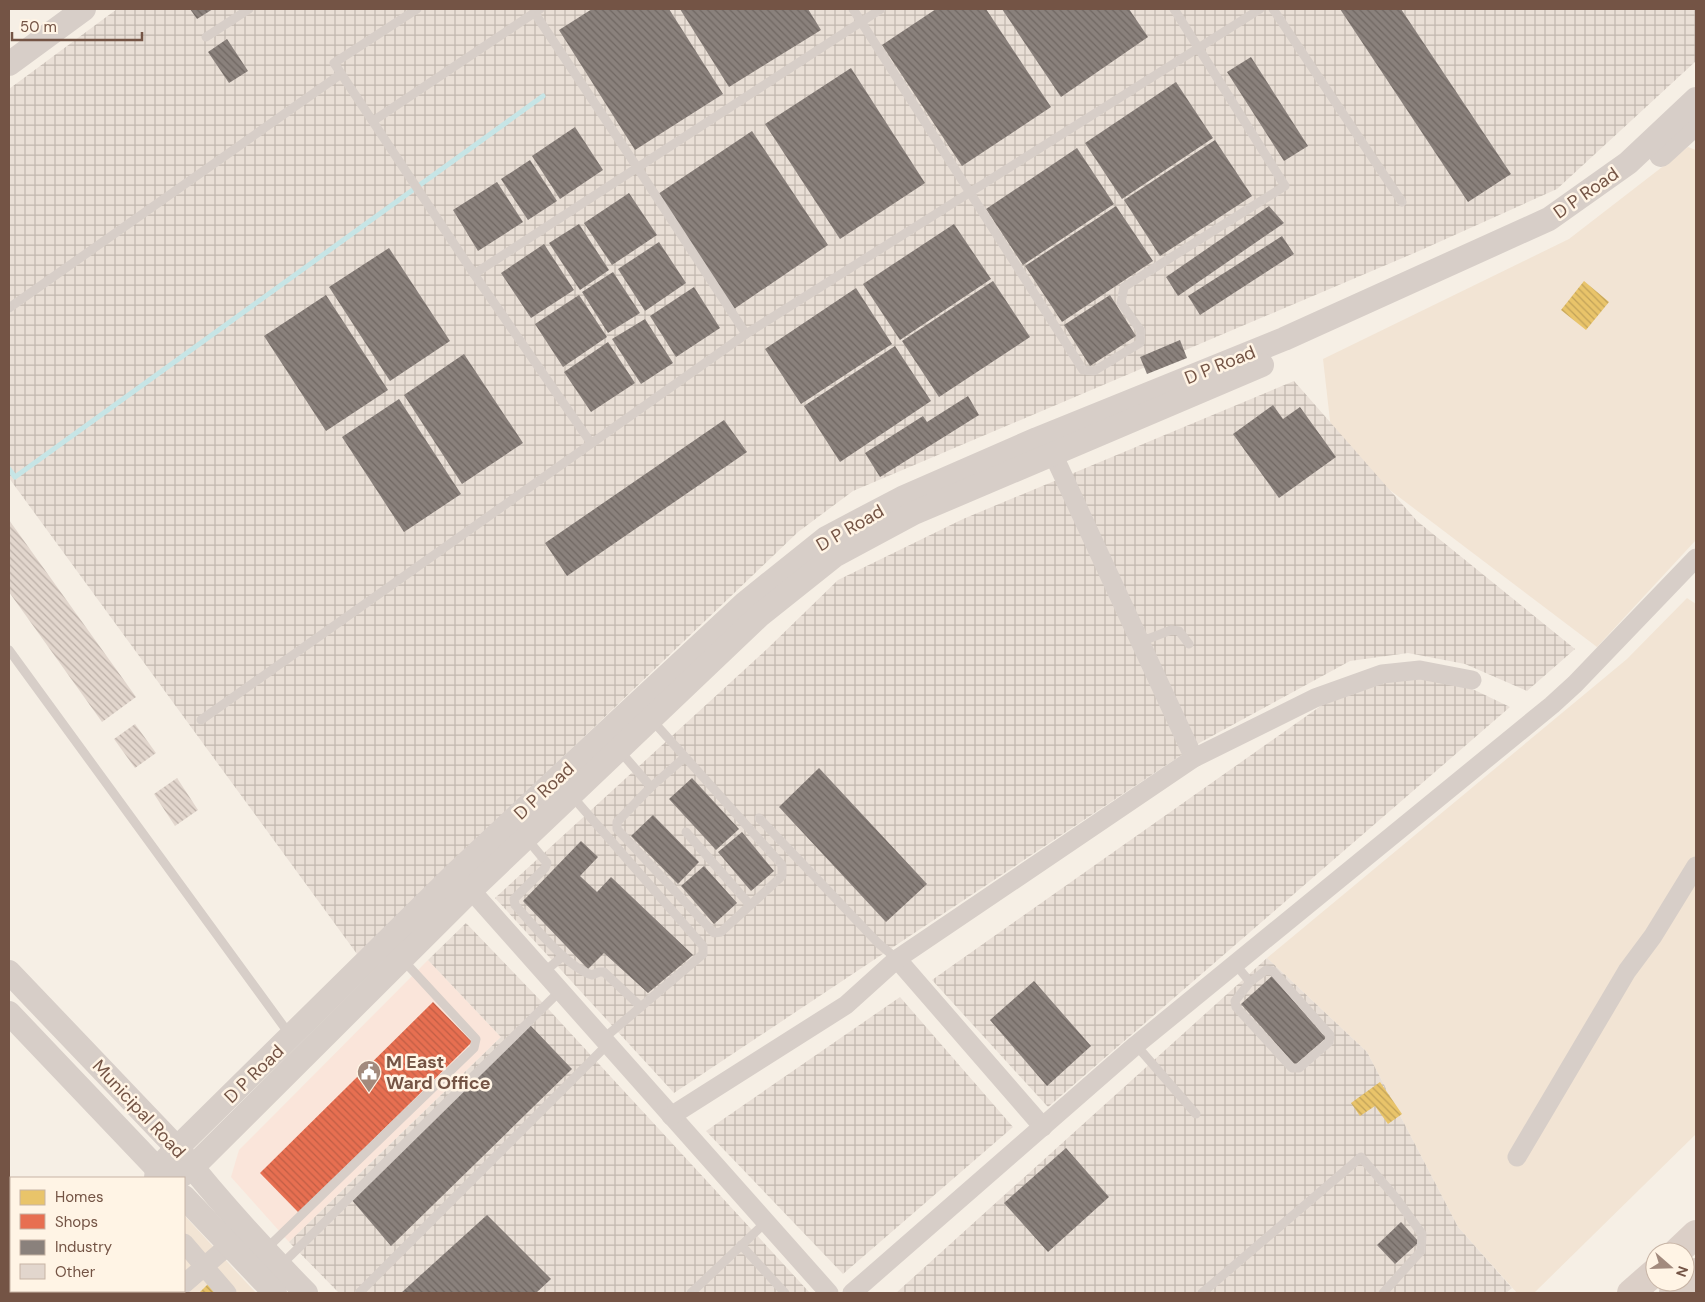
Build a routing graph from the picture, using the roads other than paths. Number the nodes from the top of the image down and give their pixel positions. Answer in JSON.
{"nodes":[{"id":1,"x":63,"y":9,"type":"edge"},
{"id":2,"x":84,"y":9,"type":"edge"},
{"id":3,"x":249,"y":9,"type":"edge"},
{"id":4,"x":417,"y":9,"type":"edge"},
{"id":5,"x":853,"y":9,"type":"edge"},
{"id":6,"x":881,"y":9,"type":"edge"},
{"id":7,"x":1174,"y":9,"type":"edge"},
{"id":8,"x":1260,"y":9,"type":"edge"},
{"id":9,"x":1274,"y":9,"type":"edge"},
{"id":10,"x":537,"y":11,"type":"edge"},
{"id":11,"x":861,"y":22,"type":"junction"},
{"id":12,"x":206,"y":37,"type":"dead end"},
{"id":13,"x":1199,"y":47,"type":"junction"},
{"id":14,"x":9,"y":49,"type":"edge"},
{"id":15,"x":9,"y":64,"type":"edge"},
{"id":16,"x":341,"y":74,"type":"junction"},
{"id":17,"x":1696,"y":99,"type":"edge"},
{"id":18,"x":373,"y":120,"type":"junction"},
{"id":19,"x":1690,"y":125,"type":"edge"},
{"id":20,"x":637,"y":167,"type":"junction"},
{"id":21,"x":970,"y":192,"type":"junction"},
{"id":22,"x":1402,"y":202,"type":"dead end"},
{"id":23,"x":474,"y":274,"type":"junction"},
{"id":24,"x":9,"y":308,"type":"edge"},
{"id":25,"x":746,"y":334,"type":"junction"},
{"id":26,"x":1103,"y":422,"type":"junction"},
{"id":27,"x":591,"y":443,"type":"junction"},
{"id":28,"x":1053,"y":454,"type":"junction"},
{"id":29,"x":854,"y":534,"type":"junction"},
{"id":30,"x":1696,"y":558,"type":"edge"},
{"id":31,"x":743,"y":618,"type":"junction"},
{"id":32,"x":1140,"y":642,"type":"junction"},
{"id":33,"x":1189,"y":644,"type":"dead end"},
{"id":34,"x":9,"y":650,"type":"edge"},
{"id":35,"x":1472,"y":680,"type":"dead end"},
{"id":36,"x":651,"y":719,"type":"junction"},
{"id":37,"x":201,"y":720,"type":"dead end"},
{"id":38,"x":619,"y":750,"type":"junction"},
{"id":39,"x":684,"y":757,"type":"junction"},
{"id":40,"x":1194,"y":758,"type":"junction"},
{"id":41,"x":651,"y":788,"type":"junction"},
{"id":42,"x":571,"y":795,"type":"junction"},
{"id":43,"x":760,"y":818,"type":"dead end"},
{"id":44,"x":686,"y":832,"type":"dead end"},
{"id":45,"x":526,"y":838,"type":"junction"},
{"id":46,"x":1696,"y":866,"type":"edge"},
{"id":47,"x":464,"y":881,"type":"junction"},
{"id":48,"x":750,"y":905,"type":"junction"},
{"id":49,"x":563,"y":956,"type":"junction"},
{"id":50,"x":401,"y":958,"type":"junction"},
{"id":51,"x":898,"y":959,"type":"junction"},
{"id":52,"x":1236,"y":964,"type":"junction"},
{"id":53,"x":9,"y":972,"type":"edge"},
{"id":54,"x":544,"y":972,"type":"junction"},
{"id":55,"x":1250,"y":982,"type":"junction"},
{"id":56,"x":560,"y":991,"type":"junction"},
{"id":57,"x":641,"y":1007,"type":"junction"},
{"id":58,"x":9,"y":1013,"type":"edge"},
{"id":59,"x":291,"y":1037,"type":"junction"},
{"id":60,"x":606,"y":1042,"type":"junction"},
{"id":61,"x":1136,"y":1045,"type":"junction"},
{"id":62,"x":1196,"y":1114,"type":"dead end"},
{"id":63,"x":671,"y":1116,"type":"junction"},
{"id":64,"x":1043,"y":1127,"type":"junction"},
{"id":65,"x":177,"y":1148,"type":"junction"},
{"id":66,"x":1517,"y":1157,"type":"dead end"},
{"id":67,"x":170,"y":1174,"type":"edge"},
{"id":68,"x":185,"y":1188,"type":"edge"},
{"id":69,"x":185,"y":1198,"type":"edge"},
{"id":70,"x":766,"y":1222,"type":"junction"},
{"id":71,"x":185,"y":1244,"type":"edge"},
{"id":72,"x":229,"y":1245,"type":"junction"},
{"id":73,"x":741,"y":1245,"type":"junction"},
{"id":74,"x":261,"y":1259,"type":"junction"},
{"id":75,"x":204,"y":1267,"type":"junction"},
{"id":76,"x":1696,"y":1272,"type":"edge"},
{"id":77,"x":1645,"y":1281,"type":"edge"},
{"id":78,"x":185,"y":1283,"type":"edge"},
{"id":79,"x":227,"y":1293,"type":"edge"},
{"id":80,"x":275,"y":1293,"type":"edge"},
{"id":81,"x":306,"y":1293,"type":"edge"},
{"id":82,"x":359,"y":1293,"type":"edge"},
{"id":83,"x":691,"y":1293,"type":"edge"},
{"id":84,"x":785,"y":1293,"type":"edge"},
{"id":85,"x":829,"y":1293,"type":"edge"},
{"id":86,"x":853,"y":1293,"type":"edge"},
{"id":87,"x":1202,"y":1293,"type":"edge"},
{"id":88,"x":1383,"y":1293,"type":"edge"},
{"id":89,"x":1631,"y":1293,"type":"edge"},
{"id":90,"x":1673,"y":1293,"type":"edge"}],
"edges":[{"from":1,"to":14,"type":"street"},
{"from":2,"to":15,"type":"street"},
{"from":3,"to":12,"type":"lane"},
{"from":4,"to":16,"type":"lane"},
{"from":5,"to":11,"type":"lane"},
{"from":6,"to":11,"type":"lane"},
{"from":7,"to":13,"type":"lane"},
{"from":8,"to":13,"type":"lane"},
{"from":9,"to":22,"type":"lane"},
{"from":10,"to":18,"type":"lane"},
{"from":10,"to":20,"type":"lane"},
{"from":11,"to":20,"type":"lane"},
{"from":11,"to":21,"type":"lane"},
{"from":13,"to":21,"type":"lane"},
{"from":13,"to":21,"type":"lane"},
{"from":16,"to":18,"type":"lane"},
{"from":16,"to":24,"type":"lane"},
{"from":17,"to":19,"type":"street","name":"D P Road"},
{"from":18,"to":23,"type":"lane"},
{"from":19,"to":26,"type":"street","name":"D P Road"},
{"from":20,"to":23,"type":"lane"},
{"from":20,"to":25,"type":"lane"},
{"from":21,"to":25,"type":"lane"},
{"from":23,"to":27,"type":"lane"},
{"from":25,"to":27,"type":"lane"},
{"from":26,"to":28,"type":"street","name":"D P Road"},
{"from":26,"to":29,"type":"street","name":"D P Road"},
{"from":27,"to":37,"type":"lane"},
{"from":28,"to":29,"type":"street","name":"D P Road"},
{"from":28,"to":32,"type":"street"},
{"from":29,"to":31,"type":"street","name":"D P Road"},
{"from":30,"to":52,"type":"street"},
{"from":31,"to":36,"type":"street","name":"D P Road"},
{"from":31,"to":47,"type":"street","name":"D P Road"},
{"from":32,"to":33,"type":"lane"},
{"from":32,"to":40,"type":"street"},
{"from":34,"to":59,"type":"lane"},
{"from":35,"to":40,"type":"street"},
{"from":36,"to":38,"type":"street","name":"D P Road"},
{"from":36,"to":39,"type":"lane"},
{"from":38,"to":41,"type":"lane"},
{"from":38,"to":42,"type":"street","name":"D P Road"},
{"from":39,"to":41,"type":"lane"},
{"from":39,"to":48,"type":"lane"},
{"from":40,"to":51,"type":"street"},
{"from":41,"to":48,"type":"lane"},
{"from":42,"to":45,"type":"street","name":"D P Road"},
{"from":42,"to":57,"type":"lane"},
{"from":43,"to":51,"type":"lane"},
{"from":44,"to":48,"type":"lane"},
{"from":45,"to":47,"type":"street","name":"D P Road"},
{"from":45,"to":49,"type":"lane"},
{"from":46,"to":66,"type":"street"},
{"from":47,"to":50,"type":"street","name":"D P Road"},
{"from":47,"to":54,"type":"street"},
{"from":47,"to":59,"type":"street","name":"D P Road"},
{"from":49,"to":54,"type":"lane"},
{"from":49,"to":57,"type":"lane"},
{"from":50,"to":67,"type":"street","name":"D P Road"},
{"from":50,"to":74,"type":"lane"},
{"from":51,"to":63,"type":"street"},
{"from":51,"to":64,"type":"street"},
{"from":52,"to":55,"type":"lane"},
{"from":52,"to":61,"type":"street"},
{"from":53,"to":65,"type":"street","name":"Municipal Road"},
{"from":54,"to":56,"type":"street"},
{"from":55,"to":55,"type":"lane"},
{"from":56,"to":60,"type":"street"},
{"from":56,"to":74,"type":"lane"},
{"from":57,"to":60,"type":"lane"},
{"from":58,"to":67,"type":"street","name":"Municipal Road"},
{"from":59,"to":65,"type":"street","name":"D P Road"},
{"from":60,"to":63,"type":"street"},
{"from":60,"to":82,"type":"lane"},
{"from":61,"to":62,"type":"lane"},
{"from":61,"to":64,"type":"street"},
{"from":63,"to":70,"type":"street"},
{"from":64,"to":86,"type":"street"},
{"from":65,"to":67,"type":"street","name":"Municipal Road"},
{"from":68,"to":74,"type":"street","name":"Municipal Road"},
{"from":69,"to":72,"type":"street","name":"Municipal Road"},
{"from":70,"to":73,"type":"lane"},
{"from":70,"to":85,"type":"street"},
{"from":71,"to":75,"type":"street"},
{"from":72,"to":74,"type":"street","name":"Municipal Road"},
{"from":72,"to":75,"type":"street"},
{"from":73,"to":83,"type":"lane"},
{"from":73,"to":84,"type":"lane"},
{"from":74,"to":80,"type":"street","name":"Municipal Road"},
{"from":74,"to":81,"type":"street","name":"Municipal Road"},
{"from":75,"to":78,"type":"street"},
{"from":75,"to":79,"type":"street"},
{"from":76,"to":90,"type":"highway"},
{"from":77,"to":89,"type":"highway"},
{"from":87,"to":88,"type":"lane"}]}
